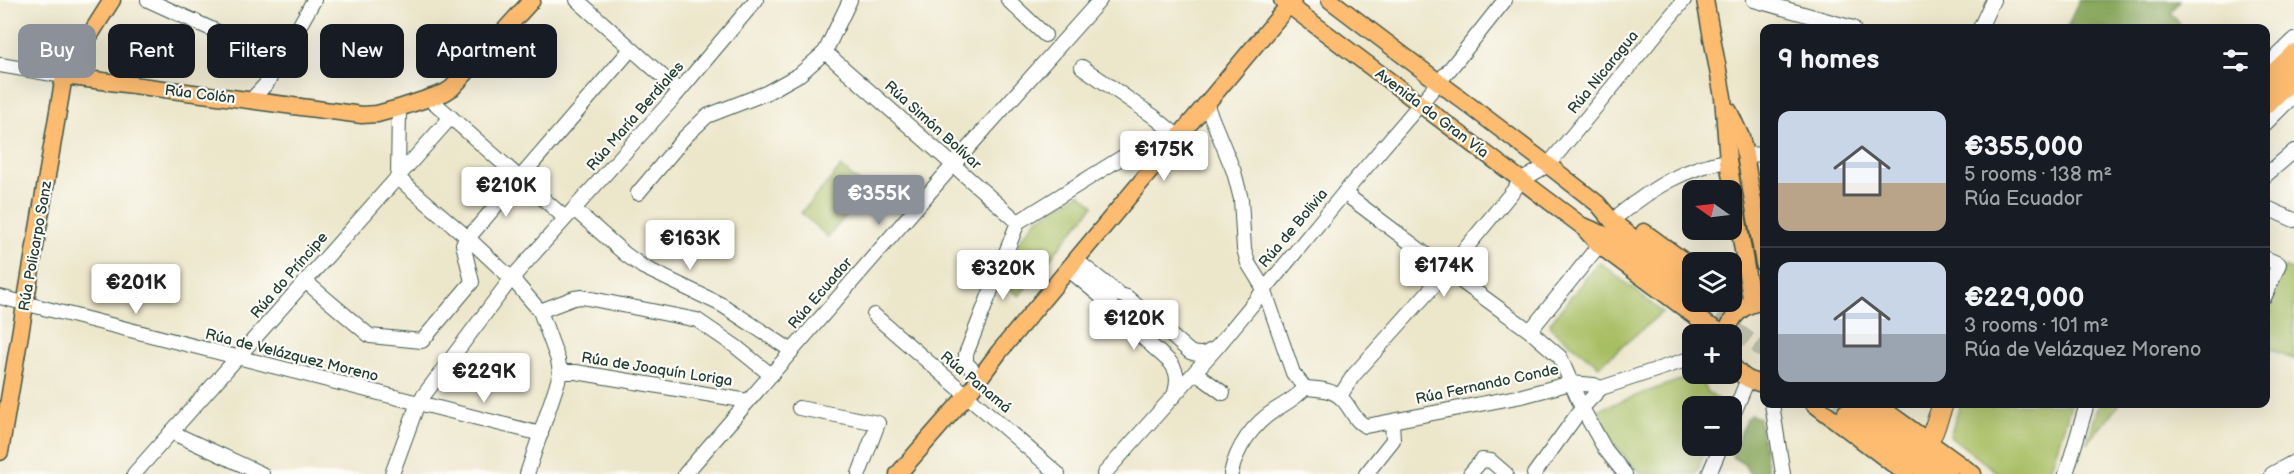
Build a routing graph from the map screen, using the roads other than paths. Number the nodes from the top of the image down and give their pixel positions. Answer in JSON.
{"nodes":[{"id":1,"x":112,"y":0,"type":"edge"},
{"id":2,"x":148,"y":0,"type":"edge"},
{"id":3,"x":314,"y":0,"type":"edge"},
{"id":4,"x":532,"y":0,"type":"edge"},
{"id":5,"x":577,"y":0,"type":"edge"},
{"id":6,"x":756,"y":0,"type":"edge"},
{"id":7,"x":850,"y":0,"type":"edge"},
{"id":8,"x":1008,"y":0,"type":"edge"},
{"id":9,"x":1100,"y":0,"type":"edge"},
{"id":10,"x":1330,"y":0,"type":"edge"},
{"id":11,"x":1505,"y":0,"type":"edge"},
{"id":12,"x":1684,"y":0,"type":"edge"},
{"id":13,"x":1705,"y":0,"type":"edge"},
{"id":14,"x":1754,"y":0,"type":"edge"},
{"id":15,"x":1993,"y":0,"type":"edge"},
{"id":16,"x":1288,"y":2,"type":"edge"},
{"id":17,"x":300,"y":24,"type":"edge"},
{"id":18,"x":1839,"y":24,"type":"edge"},
{"id":19,"x":1982,"y":24,"type":"edge"},
{"id":20,"x":96,"y":25,"type":"edge"},
{"id":21,"x":207,"y":27,"type":"edge"},
{"id":22,"x":1046,"y":35,"type":"dead end"},
{"id":23,"x":2294,"y":40,"type":"edge"},
{"id":24,"x":631,"y":49,"type":"junction"},
{"id":25,"x":825,"y":52,"type":"junction"},
{"id":26,"x":2294,"y":55,"type":"edge"},
{"id":27,"x":2270,"y":63,"type":"edge"},
{"id":28,"x":0,"y":65,"type":"edge"},
{"id":29,"x":1082,"y":67,"type":"dead end"},
{"id":30,"x":18,"y":68,"type":"edge"},
{"id":31,"x":2294,"y":76,"type":"edge"},
{"id":32,"x":2270,"y":77,"type":"edge"},
{"id":33,"x":64,"y":78,"type":"edge"},
{"id":34,"x":80,"y":78,"type":"edge"},
{"id":35,"x":270,"y":78,"type":"edge"},
{"id":36,"x":1439,"y":82,"type":"junction"},
{"id":37,"x":679,"y":91,"type":"junction"},
{"id":38,"x":2294,"y":95,"type":"edge"},
{"id":39,"x":1723,"y":97,"type":"junction"},
{"id":40,"x":429,"y":98,"type":"junction"},
{"id":41,"x":2270,"y":99,"type":"edge"},
{"id":42,"x":251,"y":100,"type":"junction"},
{"id":43,"x":1206,"y":104,"type":"junction"},
{"id":44,"x":1420,"y":104,"type":"junction"},
{"id":45,"x":399,"y":108,"type":"junction"},
{"id":46,"x":451,"y":117,"type":"junction"},
{"id":47,"x":2270,"y":119,"type":"edge"},
{"id":48,"x":1736,"y":129,"type":"junction"},
{"id":49,"x":1179,"y":138,"type":"junction"},
{"id":50,"x":2294,"y":151,"type":"edge"},
{"id":51,"x":1760,"y":154,"type":"edge"},
{"id":52,"x":1745,"y":155,"type":"junction"},
{"id":53,"x":1728,"y":161,"type":"junction"},
{"id":54,"x":1548,"y":165,"type":"junction"},
{"id":55,"x":953,"y":166,"type":"junction"},
{"id":56,"x":2270,"y":172,"type":"edge"},
{"id":57,"x":398,"y":177,"type":"junction"},
{"id":58,"x":520,"y":177,"type":"junction"},
{"id":59,"x":1522,"y":180,"type":"junction"},
{"id":60,"x":1741,"y":180,"type":"tunnel mouth"},
{"id":61,"x":638,"y":193,"type":"dead end"},
{"id":62,"x":1344,"y":193,"type":"junction"},
{"id":63,"x":1598,"y":204,"type":"junction"},
{"id":64,"x":2270,"y":209,"type":"edge"},
{"id":65,"x":570,"y":213,"type":"junction"},
{"id":66,"x":1620,"y":214,"type":"junction"},
{"id":67,"x":2294,"y":220,"type":"edge"},
{"id":68,"x":1018,"y":222,"type":"junction"},
{"id":69,"x":1582,"y":226,"type":"junction"},
{"id":70,"x":468,"y":238,"type":"junction"},
{"id":71,"x":1760,"y":241,"type":"edge"},
{"id":72,"x":1599,"y":245,"type":"junction"},
{"id":73,"x":1682,"y":260,"type":"edge"},
{"id":74,"x":2270,"y":260,"type":"edge"},
{"id":75,"x":1072,"y":265,"type":"junction"},
{"id":76,"x":1447,"y":271,"type":"junction"},
{"id":77,"x":1682,"y":276,"type":"edge"},
{"id":78,"x":511,"y":279,"type":"junction"},
{"id":79,"x":305,"y":281,"type":"junction"},
{"id":80,"x":2270,"y":285,"type":"edge"},
{"id":81,"x":1264,"y":289,"type":"junction"},
{"id":82,"x":1682,"y":290,"type":"edge"},
{"id":83,"x":0,"y":297,"type":"edge"},
{"id":84,"x":25,"y":303,"type":"junction"},
{"id":85,"x":1747,"y":303,"type":"edge"},
{"id":86,"x":540,"y":311,"type":"junction"},
{"id":87,"x":874,"y":315,"type":"dead end"},
{"id":88,"x":1707,"y":324,"type":"edge"},
{"id":89,"x":1730,"y":324,"type":"edge"},
{"id":90,"x":1530,"y":331,"type":"junction"},
{"id":91,"x":1218,"y":346,"type":"junction"},
{"id":92,"x":792,"y":351,"type":"junction"},
{"id":93,"x":238,"y":358,"type":"junction"},
{"id":94,"x":1682,"y":361,"type":"edge"},
{"id":95,"x":560,"y":372,"type":"junction"},
{"id":96,"x":1196,"y":373,"type":"junction"},
{"id":97,"x":1742,"y":374,"type":"edge"},
{"id":98,"x":771,"y":375,"type":"junction"},
{"id":99,"x":978,"y":380,"type":"junction"},
{"id":100,"x":1756,"y":381,"type":"edge"},
{"id":101,"x":1571,"y":383,"type":"junction"},
{"id":102,"x":1305,"y":388,"type":"junction"},
{"id":103,"x":1601,"y":388,"type":"junction"},
{"id":104,"x":1223,"y":393,"type":"dead end"},
{"id":105,"x":967,"y":394,"type":"junction"},
{"id":106,"x":1340,"y":396,"type":"junction"},
{"id":107,"x":1174,"y":398,"type":"junction"},
{"id":108,"x":748,"y":401,"type":"junction"},
{"id":109,"x":418,"y":403,"type":"junction"},
{"id":110,"x":1742,"y":403,"type":"edge"},
{"id":111,"x":799,"y":408,"type":"dead end"},
{"id":112,"x":1582,"y":408,"type":"junction"},
{"id":113,"x":1773,"y":408,"type":"edge"},
{"id":114,"x":1819,"y":408,"type":"edge"},
{"id":115,"x":1849,"y":408,"type":"edge"},
{"id":116,"x":1882,"y":408,"type":"edge"},
{"id":117,"x":1942,"y":408,"type":"edge"},
{"id":118,"x":2086,"y":408,"type":"edge"},
{"id":119,"x":1392,"y":422,"type":"junction"},
{"id":120,"x":171,"y":432,"type":"junction"},
{"id":121,"x":541,"y":434,"type":"junction"},
{"id":122,"x":1927,"y":441,"type":"junction"},
{"id":123,"x":0,"y":452,"type":"edge"},
{"id":124,"x":1717,"y":456,"type":"edge"},
{"id":125,"x":2294,"y":462,"type":"edge"},
{"id":126,"x":1904,"y":473,"type":"edge"},
{"id":127,"x":134,"y":474,"type":"edge"},
{"id":128,"x":262,"y":474,"type":"edge"},
{"id":129,"x":392,"y":474,"type":"edge"},
{"id":130,"x":527,"y":474,"type":"edge"},
{"id":131,"x":685,"y":474,"type":"edge"},
{"id":132,"x":860,"y":474,"type":"edge"},
{"id":133,"x":898,"y":474,"type":"edge"},
{"id":134,"x":1058,"y":474,"type":"edge"},
{"id":135,"x":1104,"y":474,"type":"edge"},
{"id":136,"x":1231,"y":474,"type":"edge"},
{"id":137,"x":1366,"y":474,"type":"edge"},
{"id":138,"x":1470,"y":474,"type":"edge"},
{"id":139,"x":1506,"y":474,"type":"edge"},
{"id":140,"x":1534,"y":474,"type":"edge"},
{"id":141,"x":1625,"y":474,"type":"edge"},
{"id":142,"x":1709,"y":474,"type":"edge"},
{"id":143,"x":1784,"y":474,"type":"edge"},
{"id":144,"x":1928,"y":474,"type":"edge"},
{"id":145,"x":1949,"y":474,"type":"edge"},
{"id":146,"x":1973,"y":474,"type":"edge"},
{"id":147,"x":2066,"y":474,"type":"edge"},
{"id":148,"x":2272,"y":474,"type":"edge"}],
"edges":[{"from":1,"to":20,"type":"main road"},
{"from":2,"to":21,"type":"street"},
{"from":3,"to":17,"type":"street"},
{"from":4,"to":40,"type":"main road","name":"Rúa Colón"},
{"from":5,"to":24,"type":"street"},
{"from":6,"to":37,"type":"street","name":"Rúa María Berdiales"},
{"from":7,"to":25,"type":"street"},
{"from":8,"to":22,"type":"street"},
{"from":9,"to":55,"type":"street","name":"Rúa Ecuador"},
{"from":10,"to":36,"type":"main road","name":"Avenida da Gran Vía"},
{"from":11,"to":36,"type":"street","name":"Rúa de Bolivia"},
{"from":12,"to":54,"type":"street","name":"Rúa Nicaragua"},
{"from":13,"to":39,"type":"main road"},
{"from":14,"to":18,"type":"street"},
{"from":15,"to":19,"type":"street"},
{"from":16,"to":43,"type":"main road"},
{"from":16,"to":44,"type":"main road","name":"Avenida da Gran Vía"},
{"from":23,"to":27,"type":"street"},
{"from":24,"to":37,"type":"street"},
{"from":24,"to":58,"type":"street"},
{"from":25,"to":55,"type":"street","name":"Rúa Simón Bolívar"},
{"from":25,"to":61,"type":"street"},
{"from":26,"to":32,"type":"highway"},
{"from":28,"to":30,"type":"street","name":"Rúa Colón"},
{"from":29,"to":49,"type":"street"},
{"from":31,"to":41,"type":"highway"},
{"from":33,"to":84,"type":"main road","name":"Rúa Policarpo Sanz"},
{"from":34,"to":42,"type":"main road","name":"Rúa Colón"},
{"from":35,"to":42,"type":"street"},
{"from":36,"to":44,"type":"street","name":"Rúa de Bolivia"},
{"from":36,"to":54,"type":"main road","name":"Avenida da Gran Vía"},
{"from":37,"to":65,"type":"street","name":"Rúa María Berdiales"},
{"from":38,"to":47,"type":"street"},
{"from":39,"to":48,"type":"main road"},
{"from":39,"to":53,"type":"main road"},
{"from":40,"to":45,"type":"main road","name":"Rúa Colón"},
{"from":40,"to":46,"type":"street"},
{"from":42,"to":45,"type":"main road","name":"Rúa Colón"},
{"from":43,"to":49,"type":"main road"},
{"from":43,"to":81,"type":"street"},
{"from":44,"to":59,"type":"main road","name":"Avenida da Gran Vía"},
{"from":44,"to":62,"type":"street","name":"Rúa de Bolivia"},
{"from":45,"to":57,"type":"street"},
{"from":46,"to":57,"type":"street","name":"Rúa do Príncipe"},
{"from":46,"to":58,"type":"street"},
{"from":48,"to":52,"type":"main road"},
{"from":48,"to":60,"type":"main road"},
{"from":49,"to":68,"type":"street"},
{"from":49,"to":75,"type":"main road"},
{"from":50,"to":56,"type":"street"},
{"from":51,"to":52,"type":"street"},
{"from":52,"to":71,"type":"main road"},
{"from":53,"to":66,"type":"street"},
{"from":53,"to":85,"type":"main road"},
{"from":54,"to":59,"type":"street"},
{"from":54,"to":63,"type":"main road","name":"Avenida da Gran Vía"},
{"from":55,"to":68,"type":"street","name":"Rúa Simón Bolívar"},
{"from":55,"to":92,"type":"street","name":"Rúa Ecuador"},
{"from":57,"to":70,"type":"street"},
{"from":57,"to":79,"type":"street","name":"Rúa do Príncipe"},
{"from":58,"to":65,"type":"street"},
{"from":58,"to":70,"type":"street"},
{"from":59,"to":69,"type":"main road","name":"Avenida da Gran Vía"},
{"from":59,"to":76,"type":"street"},
{"from":62,"to":76,"type":"street"},
{"from":62,"to":81,"type":"street","name":"Rúa de Bolivia"},
{"from":63,"to":66,"type":"main road","name":"Avenida da Gran Vía"},
{"from":63,"to":77,"type":"main road","name":"Avenida da Gran Vía"},
{"from":64,"to":67,"type":"street"},
{"from":65,"to":78,"type":"street","name":"Rúa María Berdiales"},
{"from":65,"to":92,"type":"street"},
{"from":66,"to":73,"type":"main road","name":"Avenida da Gran Vía"},
{"from":68,"to":99,"type":"street"},
{"from":69,"to":72,"type":"main road","name":"Avenida da Gran Vía"},
{"from":69,"to":82,"type":"main road","name":"Avenida da Gran Vía"},
{"from":70,"to":78,"type":"street"},
{"from":70,"to":79,"type":"street"},
{"from":72,"to":88,"type":"main road","name":"Avenida da Gran Vía"},
{"from":72,"to":90,"type":"street"},
{"from":74,"to":80,"type":"street"},
{"from":75,"to":91,"type":"street"},
{"from":75,"to":99,"type":"main road"},
{"from":75,"to":107,"type":"street"},
{"from":76,"to":90,"type":"street"},
{"from":76,"to":106,"type":"street"},
{"from":78,"to":86,"type":"street"},
{"from":78,"to":109,"type":"street","name":"Rúa María Berdiales"},
{"from":79,"to":93,"type":"street","name":"Rúa do Príncipe"},
{"from":81,"to":91,"type":"street","name":"Rúa de Bolivia"},
{"from":81,"to":102,"type":"street"},
{"from":83,"to":84,"type":"street","name":"Rúa de Velázquez Moreno"},
{"from":84,"to":93,"type":"street","name":"Rúa de Velázquez Moreno"},
{"from":84,"to":123,"type":"main road","name":"Rúa Policarpo Sanz"},
{"from":85,"to":89,"type":"main road"},
{"from":86,"to":95,"type":"street"},
{"from":86,"to":98,"type":"street"},
{"from":87,"to":105,"type":"street","name":"Rúa Panamá"},
{"from":90,"to":101,"type":"street"},
{"from":91,"to":96,"type":"street","name":"Rúa de Bolivia"},
{"from":92,"to":98,"type":"street","name":"Rúa Ecuador"},
{"from":93,"to":109,"type":"street","name":"Rúa de Velázquez Moreno"},
{"from":93,"to":120,"type":"street","name":"Rúa do Príncipe"},
{"from":94,"to":103,"type":"street","name":"Rúa Fernando Conde"},
{"from":95,"to":108,"type":"street","name":"Rúa de Joaquín Loriga"},
{"from":95,"to":121,"type":"street"},
{"from":96,"to":104,"type":"street"},
{"from":96,"to":107,"type":"street","name":"Rúa de Bolivia"},
{"from":97,"to":100,"type":"main road"},
{"from":98,"to":108,"type":"street","name":"Rúa Ecuador"},
{"from":99,"to":105,"type":"main road"},
{"from":100,"to":110,"type":"street"},
{"from":101,"to":103,"type":"street","name":"Rúa Fernando Conde"},
{"from":101,"to":112,"type":"street"},
{"from":101,"to":119,"type":"street","name":"Rúa Fernando Conde"},
{"from":102,"to":106,"type":"street"},
{"from":102,"to":136,"type":"street"},
{"from":103,"to":112,"type":"street"},
{"from":105,"to":133,"type":"main road"},
{"from":105,"to":134,"type":"street","name":"Rúa Panamá"},
{"from":106,"to":119,"type":"street","name":"Rúa Fernando Conde"},
{"from":107,"to":135,"type":"street","name":"Rúa de Bolivia"},
{"from":108,"to":131,"type":"street","name":"Rúa Ecuador"},
{"from":109,"to":121,"type":"street","name":"Rúa de Velázquez Moreno"},
{"from":109,"to":129,"type":"street","name":"Rúa María Berdiales"},
{"from":111,"to":132,"type":"street"},
{"from":112,"to":140,"type":"street"},
{"from":112,"to":141,"type":"street"},
{"from":113,"to":143,"type":"street"},
{"from":114,"to":126,"type":"main road"},
{"from":115,"to":144,"type":"main road"},
{"from":115,"to":145,"type":"main road"},
{"from":116,"to":122,"type":"main road"},
{"from":117,"to":122,"type":"highway"},
{"from":118,"to":147,"type":"street"},
{"from":119,"to":137,"type":"street"},
{"from":120,"to":127,"type":"street","name":"Rúa do Príncipe"},
{"from":120,"to":128,"type":"street"},
{"from":121,"to":130,"type":"street"},
{"from":122,"to":146,"type":"main road"},
{"from":124,"to":142,"type":"street"},
{"from":125,"to":148,"type":"street"},
{"from":138,"to":139,"type":"street"}]}
